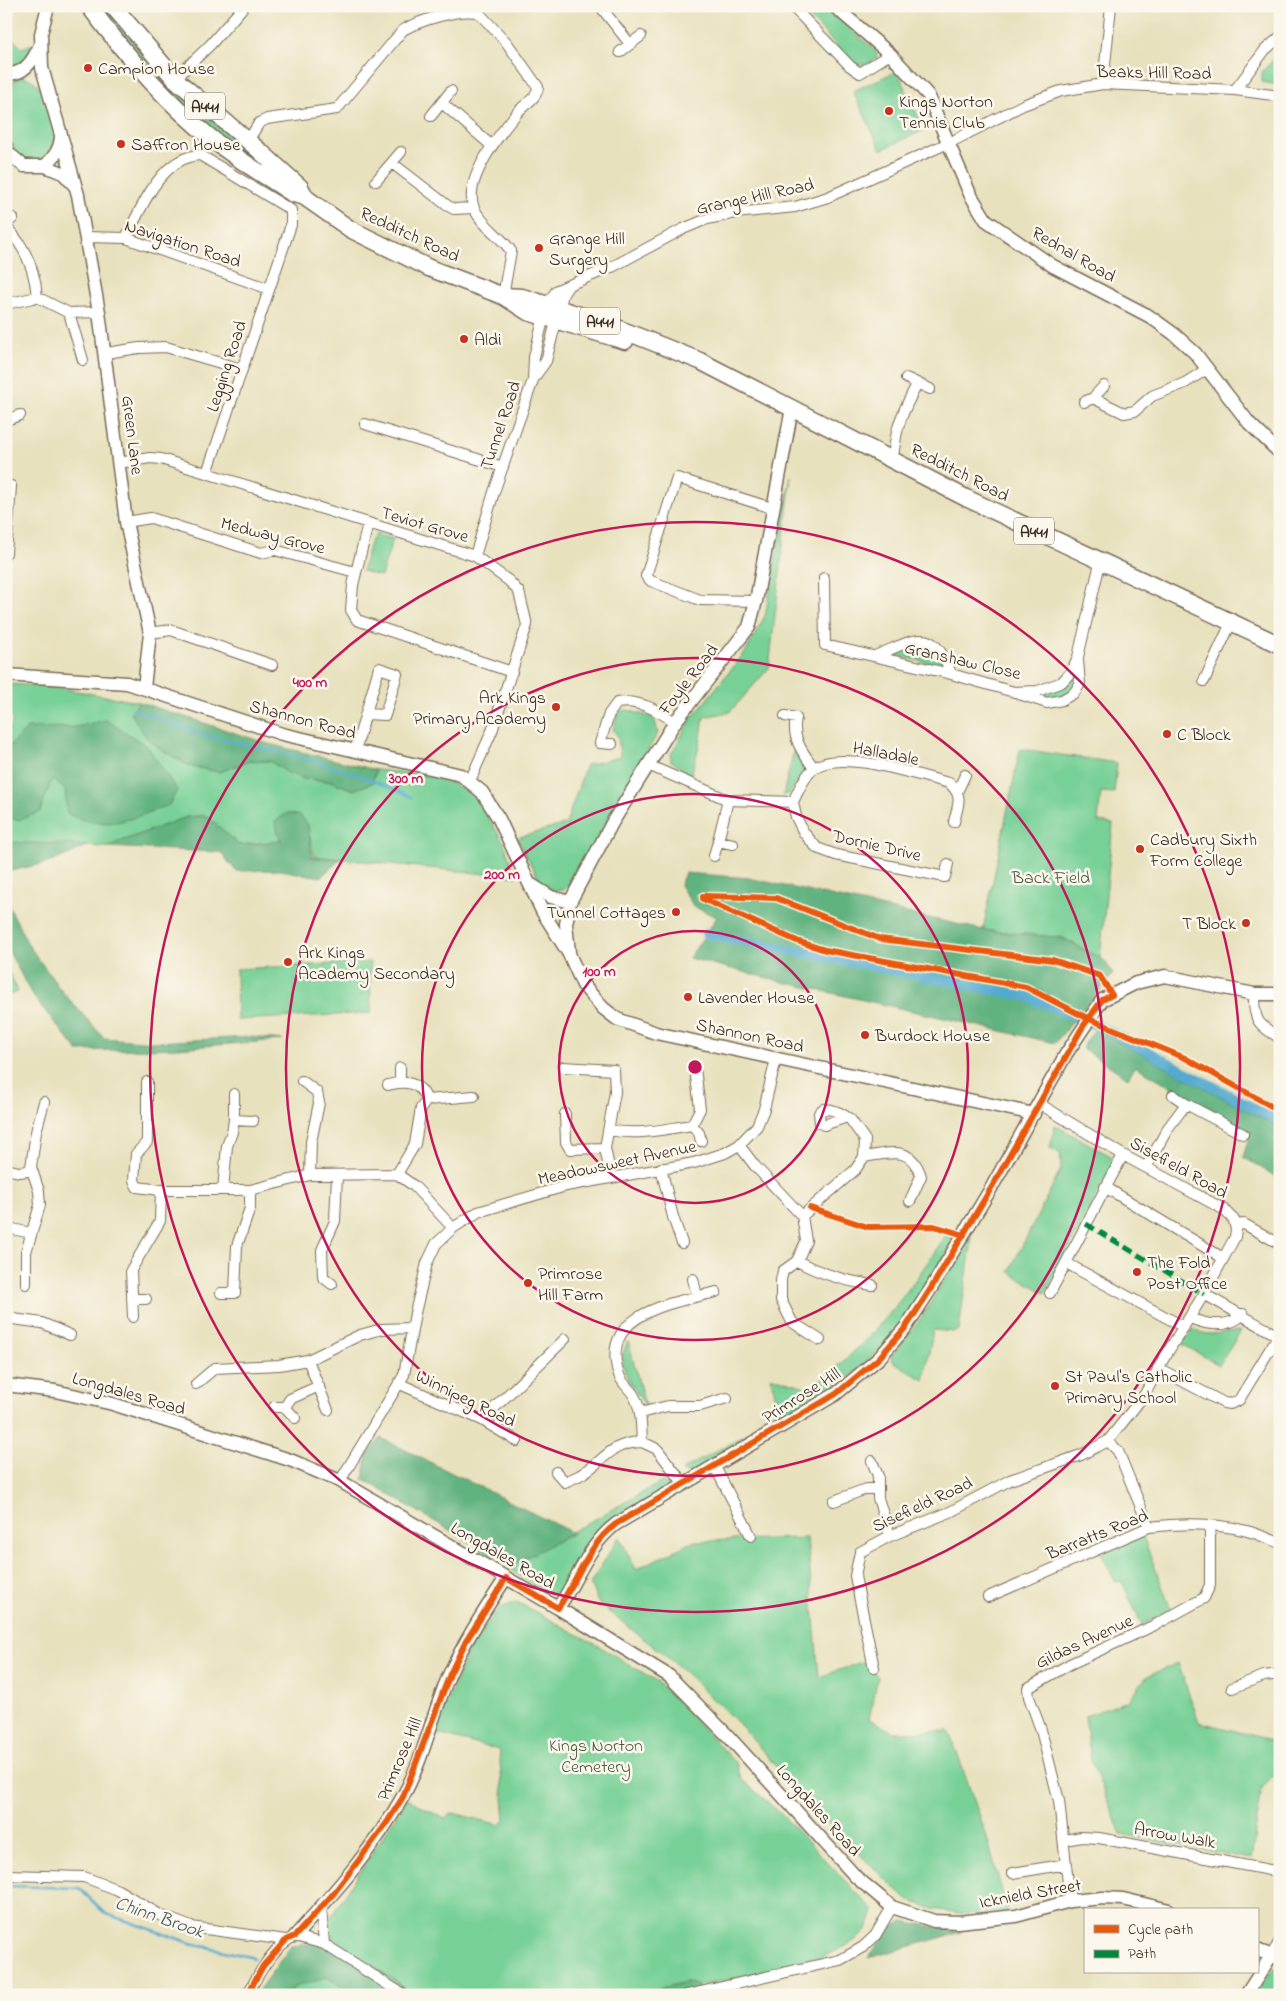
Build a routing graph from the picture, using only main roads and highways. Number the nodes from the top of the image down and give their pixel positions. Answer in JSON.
{"nodes":[{"id":1,"x":88,"y":6,"type":"edge"},
{"id":2,"x":113,"y":6,"type":"edge"},
{"id":3,"x":157,"y":59,"type":"junction"},
{"id":4,"x":143,"y":71,"type":"junction"},
{"id":5,"x":262,"y":152,"type":"junction"},
{"id":6,"x":251,"y":165,"type":"junction"},
{"id":7,"x":306,"y":198,"type":"junction"},
{"id":8,"x":1280,"y":645,"type":"edge"}],
"edges":[{"from":1,"to":4,"type":"highway","name":"Redditch Road"},
{"from":2,"to":3,"type":"highway","name":"Redditch Road","number":"A441"},
{"from":3,"to":4,"type":"highway"},
{"from":3,"to":5,"type":"highway","name":"Redditch Road","number":"A441"},
{"from":4,"to":6,"type":"highway","name":"Redditch Road"},
{"from":5,"to":6,"type":"highway"},
{"from":5,"to":7,"type":"highway","name":"Redditch Road","number":"A441"},
{"from":6,"to":7,"type":"highway","name":"Redditch Road"},
{"from":7,"to":8,"type":"highway","name":"Redditch Road","number":"A441"}]}
